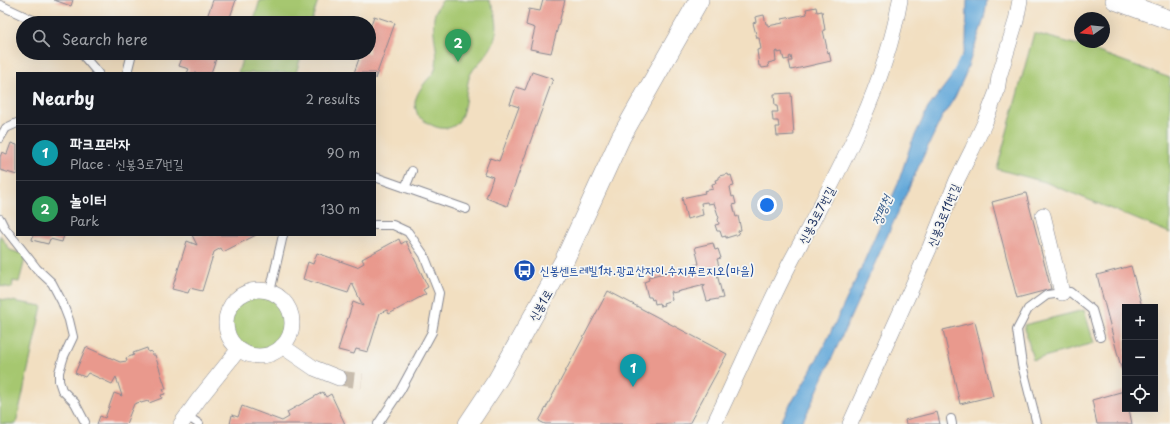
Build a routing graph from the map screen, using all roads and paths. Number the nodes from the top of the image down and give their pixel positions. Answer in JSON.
{"nodes":[{"id":1,"x":700,"y":0,"type":"edge"},
{"id":2,"x":900,"y":0,"type":"edge"},
{"id":3,"x":1020,"y":0,"type":"edge"},
{"id":4,"x":1114,"y":0,"type":"edge"},
{"id":5,"x":0,"y":5,"type":"edge"},
{"id":6,"x":24,"y":16,"type":"edge"},
{"id":7,"x":1170,"y":20,"type":"edge"},
{"id":8,"x":86,"y":60,"type":"edge"},
{"id":9,"x":130,"y":60,"type":"edge"},
{"id":10,"x":97,"y":72,"type":"edge"},
{"id":11,"x":127,"y":72,"type":"edge"},
{"id":12,"x":16,"y":123,"type":"edge"},
{"id":13,"x":0,"y":138,"type":"edge"},
{"id":14,"x":412,"y":171,"type":"dead end"},
{"id":15,"x":376,"y":177,"type":"edge"},
{"id":16,"x":406,"y":188,"type":"junction"},
{"id":17,"x":466,"y":209,"type":"dead end"},
{"id":18,"x":1043,"y":215,"type":"dead end"},
{"id":19,"x":0,"y":220,"type":"edge"},
{"id":20,"x":376,"y":225,"type":"edge"},
{"id":21,"x":283,"y":236,"type":"edge"},
{"id":22,"x":270,"y":292,"type":"junction"},
{"id":23,"x":1062,"y":293,"type":"junction"},
{"id":24,"x":1100,"y":337,"type":"dead end"},
{"id":25,"x":282,"y":346,"type":"junction"},
{"id":26,"x":239,"y":349,"type":"junction"},
{"id":27,"x":339,"y":378,"type":"tunnel mouth"},
{"id":28,"x":189,"y":421,"type":"edge"},
{"id":29,"x":85,"y":422,"type":"dead end"},
{"id":30,"x":378,"y":424,"type":"edge"},
{"id":31,"x":468,"y":424,"type":"edge"},
{"id":32,"x":714,"y":424,"type":"edge"},
{"id":33,"x":850,"y":424,"type":"edge"},
{"id":34,"x":1037,"y":424,"type":"edge"}],
"edges":[{"from":1,"to":31,"type":"street","name":"신봉1로"},
{"from":2,"to":32,"type":"street","name":"신봉3로7번길"},
{"from":3,"to":33,"type":"street","name":"신봉3로11번길"},
{"from":4,"to":7,"type":"street"},
{"from":5,"to":6,"type":"lane"},
{"from":8,"to":10,"type":"lane"},
{"from":9,"to":11,"type":"lane"},
{"from":12,"to":13,"type":"lane"},
{"from":14,"to":16,"type":"lane"},
{"from":15,"to":16,"type":"lane"},
{"from":16,"to":17,"type":"lane"},
{"from":18,"to":23,"type":"street"},
{"from":19,"to":29,"type":"lane"},
{"from":20,"to":30,"type":"lane"},
{"from":21,"to":22,"type":"lane"},
{"from":22,"to":25,"type":"street"},
{"from":22,"to":26,"type":"street"},
{"from":23,"to":24,"type":"lane"},
{"from":23,"to":34,"type":"lane"},
{"from":25,"to":26,"type":"street"},
{"from":25,"to":27,"type":"street"},
{"from":26,"to":28,"type":"street"}]}
